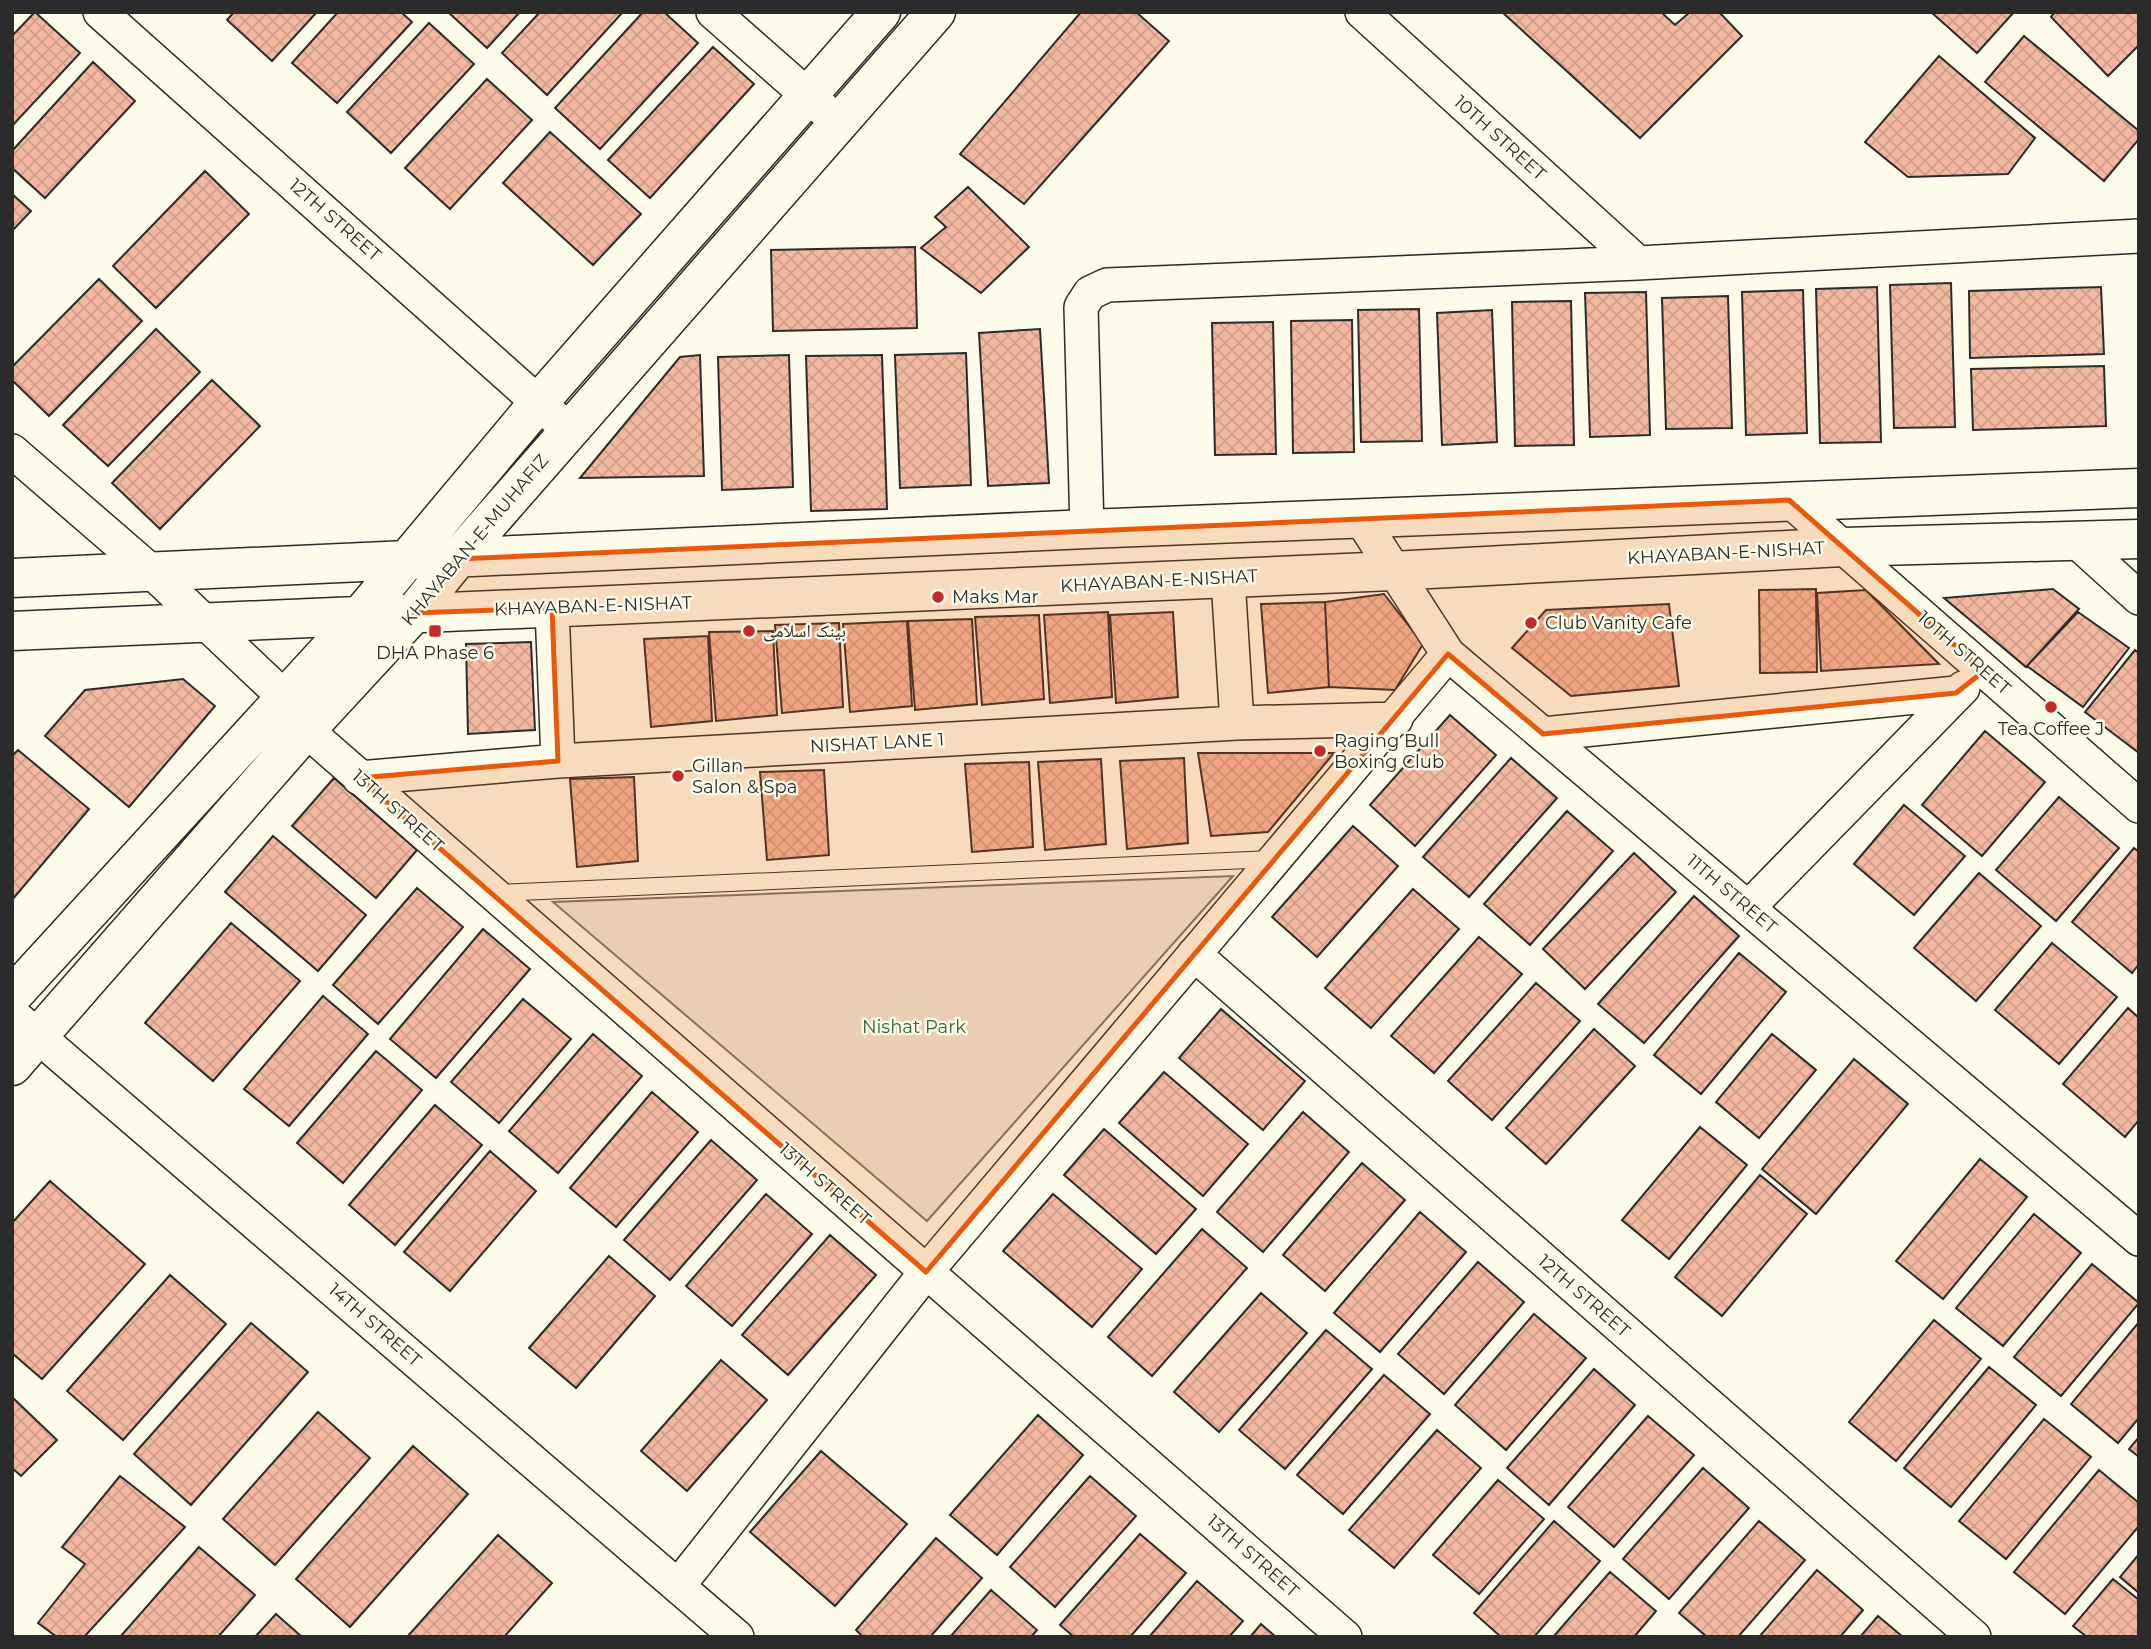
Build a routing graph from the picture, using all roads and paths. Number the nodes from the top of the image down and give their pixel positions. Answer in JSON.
{"nodes":[{"id":1,"x":100,"y":12,"type":"edge"},
{"id":2,"x":713,"y":12,"type":"edge"},
{"id":3,"x":881,"y":12,"type":"edge"},
{"id":4,"x":936,"y":12,"type":"edge"},
{"id":5,"x":1362,"y":12,"type":"edge"},
{"id":6,"x":806,"y":94,"type":"junction"},
{"id":7,"x":839,"y":123,"type":"junction"},
{"id":8,"x":2139,"y":236,"type":"edge"},
{"id":9,"x":1638,"y":263,"type":"junction"},
{"id":10,"x":540,"y":401,"type":"junction"},
{"id":11,"x":569,"y":430,"type":"junction"},
{"id":12,"x":12,"y":450,"type":"edge"},
{"id":13,"x":2139,"y":488,"type":"edge"},
{"id":14,"x":1789,"y":500,"type":"junction"},
{"id":15,"x":1361,"y":519,"type":"junction"},
{"id":16,"x":1087,"y":529,"type":"junction"},
{"id":17,"x":2139,"y":539,"type":"edge"},
{"id":18,"x":2077,"y":542,"type":"junction"},
{"id":19,"x":1843,"y":547,"type":"junction"},
{"id":20,"x":457,"y":559,"type":"junction"},
{"id":21,"x":402,"y":561,"type":"junction"},
{"id":22,"x":1392,"y":571,"type":"junction"},
{"id":23,"x":152,"y":572,"type":"junction"},
{"id":24,"x":12,"y":578,"type":"edge"},
{"id":25,"x":1228,"y":579,"type":"junction"},
{"id":26,"x":2139,"y":598,"type":"edge"},
{"id":27,"x":552,"y":608,"type":"junction"},
{"id":28,"x":414,"y":614,"type":"junction"},
{"id":29,"x":359,"y":616,"type":"junction"},
{"id":30,"x":201,"y":621,"type":"junction"},
{"id":31,"x":12,"y":631,"type":"edge"},
{"id":32,"x":1448,"y":654,"type":"junction"},
{"id":33,"x":1984,"y":671,"type":"junction"},
{"id":34,"x":1956,"y":693,"type":"junction"},
{"id":35,"x":285,"y":698,"type":"junction"},
{"id":36,"x":1396,"y":719,"type":"junction"},
{"id":37,"x":1237,"y":723,"type":"junction"},
{"id":38,"x":306,"y":730,"type":"junction"},
{"id":39,"x":1543,"y":734,"type":"junction"},
{"id":40,"x":558,"y":761,"type":"junction"},
{"id":41,"x":359,"y":778,"type":"junction"},
{"id":42,"x":2139,"y":806,"type":"edge"},
{"id":43,"x":1276,"y":859,"type":"junction"},
{"id":44,"x":492,"y":894,"type":"junction"},
{"id":45,"x":1748,"y":908,"type":"junction"},
{"id":46,"x":1194,"y":954,"type":"junction"},
{"id":47,"x":12,"y":996,"type":"edge"},
{"id":48,"x":25,"y":1025,"type":"edge"},
{"id":49,"x":12,"y":1066,"type":"edge"},
{"id":50,"x":2139,"y":1239,"type":"edge"},
{"id":51,"x":926,"y":1272,"type":"junction"},
{"id":52,"x":678,"y":1586,"type":"junction"},
{"id":53,"x":737,"y":1637,"type":"edge"},
{"id":54,"x":1345,"y":1637,"type":"edge"},
{"id":55,"x":1974,"y":1637,"type":"edge"}],
"edges":[{"from":1,"to":10,"type":"street","name":"12TH STREET"},
{"from":2,"to":6,"type":"street"},
{"from":3,"to":6,"type":"street"},
{"from":4,"to":7,"type":"street","name":"KHAYABAN-E-MUHAFIZ"},
{"from":5,"to":9,"type":"street","name":"10TH STREET"},
{"from":6,"to":7,"type":"street"},
{"from":6,"to":10,"type":"street"},
{"from":7,"to":11,"type":"street","name":"KHAYABAN-E-MUHAFIZ"},
{"from":8,"to":9,"type":"street"},
{"from":9,"to":16,"type":"street"},
{"from":10,"to":11,"type":"street","name":"12TH STREET"},
{"from":10,"to":21,"type":"street"},
{"from":11,"to":20,"type":"street","name":"KHAYABAN-E-MUHAFIZ"},
{"from":12,"to":23,"type":"street"},
{"from":13,"to":14,"type":"street"},
{"from":14,"to":15,"type":"street"},
{"from":14,"to":19,"type":"street","name":"10TH STREET"},
{"from":15,"to":16,"type":"street"},
{"from":15,"to":22,"type":"street","name":"11TH STREET"},
{"from":16,"to":20,"type":"street"},
{"from":17,"to":18,"type":"street","name":"KHAYABAN-E-NISHAT"},
{"from":18,"to":19,"type":"street","name":"KHAYABAN-E-NISHAT"},
{"from":18,"to":26,"type":"street"},
{"from":19,"to":22,"type":"street","name":"KHAYABAN-E-NISHAT"},
{"from":19,"to":33,"type":"street","name":"10TH STREET"},
{"from":20,"to":21,"type":"street"},
{"from":20,"to":28,"type":"street","name":"KHAYABAN-E-MUHAFIZ"},
{"from":21,"to":23,"type":"street"},
{"from":21,"to":29,"type":"street"},
{"from":22,"to":25,"type":"street","name":"KHAYABAN-E-NISHAT"},
{"from":22,"to":32,"type":"street","name":"11TH STREET"},
{"from":23,"to":24,"type":"street"},
{"from":23,"to":30,"type":"street"},
{"from":25,"to":27,"type":"street","name":"KHAYABAN-E-NISHAT"},
{"from":25,"to":37,"type":"street"},
{"from":27,"to":28,"type":"street","name":"KHAYABAN-E-NISHAT"},
{"from":27,"to":40,"type":"street"},
{"from":28,"to":29,"type":"street","name":"KHAYABAN-E-NISHAT"},
{"from":28,"to":38,"type":"street","name":"KHAYABAN-E-MUHAFIZ"},
{"from":29,"to":30,"type":"street","name":"KHAYABAN-E-NISHAT"},
{"from":29,"to":35,"type":"street"},
{"from":30,"to":31,"type":"street","name":"KHAYABAN-E-NISHAT"},
{"from":30,"to":35,"type":"street"},
{"from":32,"to":36,"type":"street"},
{"from":32,"to":39,"type":"street","name":"11TH STREET"},
{"from":33,"to":34,"type":"street"},
{"from":33,"to":42,"type":"street","name":"10TH STREET"},
{"from":34,"to":39,"type":"street"},
{"from":34,"to":45,"type":"street"},
{"from":35,"to":47,"type":"street"},
{"from":36,"to":37,"type":"street","name":"NISHAT LANE 1"},
{"from":36,"to":43,"type":"street"},
{"from":37,"to":40,"type":"street","name":"NISHAT LANE 1"},
{"from":38,"to":41,"type":"street","name":"13TH STREET"},
{"from":38,"to":48,"type":"street","name":"KHAYABAN-E-MUHAFIZ"},
{"from":39,"to":45,"type":"street","name":"11TH STREET"},
{"from":40,"to":41,"type":"street","name":"NISHAT LANE 1"},
{"from":41,"to":44,"type":"street","name":"13TH STREET"},
{"from":43,"to":44,"type":"lane"},
{"from":43,"to":46,"type":"street"},
{"from":44,"to":51,"type":"street","name":"13TH STREET"},
{"from":45,"to":50,"type":"street","name":"11TH STREET"},
{"from":46,"to":51,"type":"street"},
{"from":46,"to":55,"type":"street","name":"12TH STREET"},
{"from":48,"to":49,"type":"street","name":"KHAYABAN-E-MUHAFIZ"},
{"from":48,"to":52,"type":"street","name":"14TH STREET"},
{"from":51,"to":52,"type":"street"},
{"from":51,"to":54,"type":"street","name":"13TH STREET"},
{"from":52,"to":53,"type":"street","name":"14TH STREET"}]}
